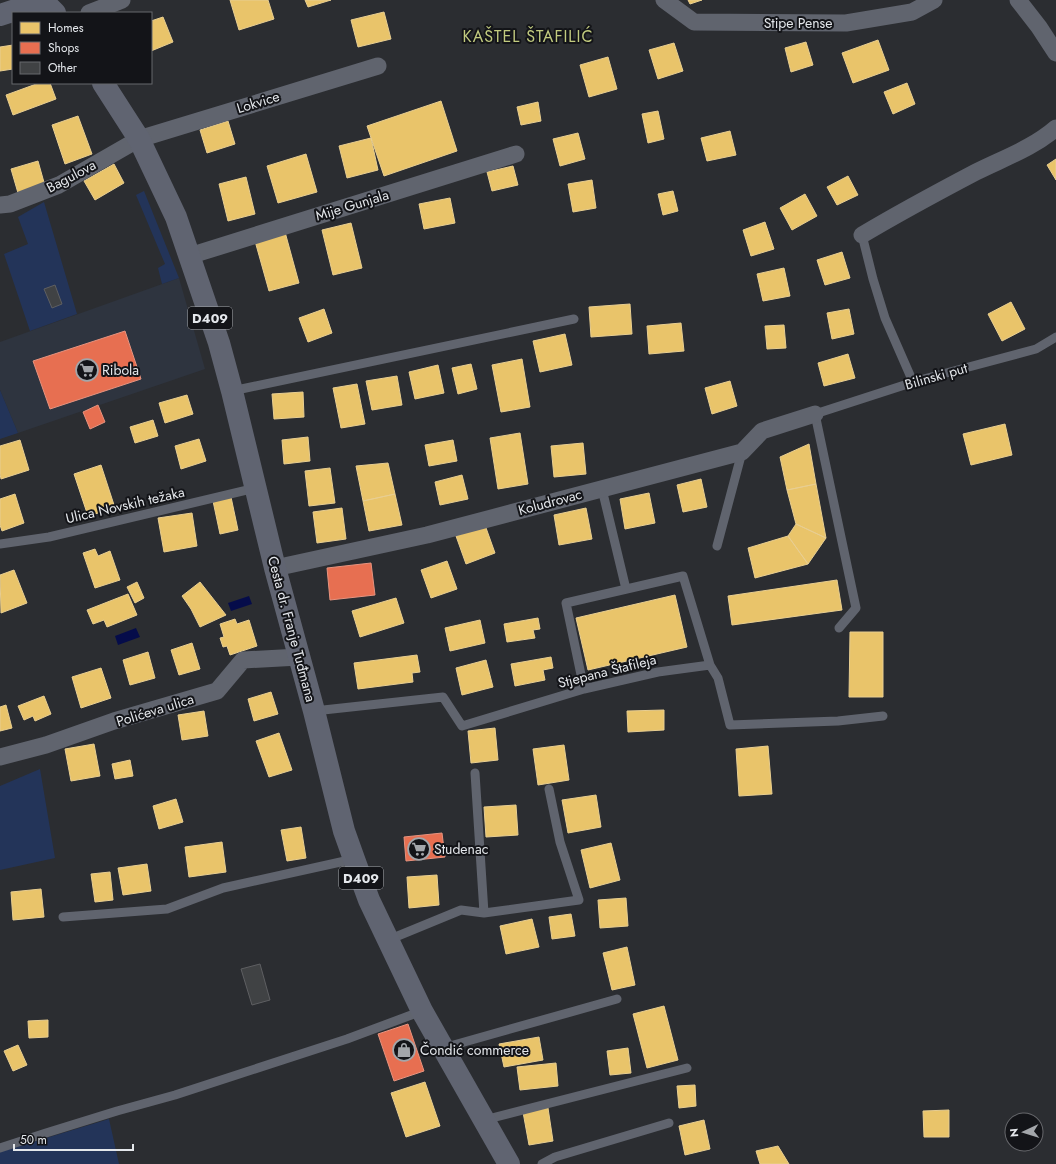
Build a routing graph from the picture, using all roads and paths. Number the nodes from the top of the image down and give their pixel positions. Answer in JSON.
{"nodes":[{"id":1,"x":122,"y":0,"type":"edge"},
{"id":2,"x":664,"y":0,"type":"edge"},
{"id":3,"x":934,"y":0,"type":"edge"},
{"id":4,"x":1018,"y":0,"type":"edge"},
{"id":5,"x":49,"y":7,"type":"edge"},
{"id":6,"x":18,"y":12,"type":"edge"},
{"id":7,"x":92,"y":12,"type":"edge"},
{"id":8,"x":12,"y":13,"type":"edge"},
{"id":9,"x":0,"y":15,"type":"edge"},
{"id":10,"x":1056,"y":53,"type":"edge"},
{"id":11,"x":378,"y":66,"type":"dead end"},
{"id":12,"x":104,"y":84,"type":"edge"},
{"id":13,"x":1056,"y":128,"type":"edge"},
{"id":14,"x":139,"y":139,"type":"junction"},
{"id":15,"x":516,"y":154,"type":"dead end"},
{"id":16,"x":0,"y":205,"type":"edge"},
{"id":17,"x":862,"y":235,"type":"joint"},
{"id":18,"x":189,"y":256,"type":"junction"},
{"id":19,"x":574,"y":319,"type":"dead end"},
{"id":20,"x":1056,"y":338,"type":"edge"},
{"id":21,"x":913,"y":382,"type":"junction"},
{"id":22,"x":232,"y":391,"type":"junction"},
{"id":23,"x":815,"y":414,"type":"junction"},
{"id":24,"x":742,"y":452,"type":"junction"},
{"id":25,"x":256,"y":488,"type":"junction"},
{"id":26,"x":602,"y":489,"type":"junction"},
{"id":27,"x":0,"y":544,"type":"edge"},
{"id":28,"x":717,"y":546,"type":"dead end"},
{"id":29,"x":275,"y":568,"type":"junction"},
{"id":30,"x":626,"y":590,"type":"junction"},
{"id":31,"x":839,"y":628,"type":"dead end"},
{"id":32,"x":299,"y":657,"type":"junction"},
{"id":33,"x":710,"y":665,"type":"junction"},
{"id":34,"x":584,"y":689,"type":"junction"},
{"id":35,"x":314,"y":711,"type":"junction"},
{"id":36,"x":883,"y":716,"type":"dead end"},
{"id":37,"x":0,"y":757,"type":"edge"},
{"id":38,"x":474,"y":773,"type":"dead end"},
{"id":39,"x":549,"y":789,"type":"dead end"},
{"id":40,"x":354,"y":859,"type":"junction"},
{"id":41,"x":484,"y":913,"type":"junction"},
{"id":42,"x":63,"y":917,"type":"dead end"},
{"id":43,"x":387,"y":940,"type":"junction"},
{"id":44,"x":617,"y":999,"type":"dead end"},
{"id":45,"x":422,"y":1011,"type":"junction"},
{"id":46,"x":442,"y":1049,"type":"junction"},
{"id":47,"x":687,"y":1068,"type":"dead end"},
{"id":48,"x":483,"y":1120,"type":"junction"},
{"id":49,"x":669,"y":1123,"type":"dead end"},
{"id":50,"x":0,"y":1148,"type":"edge"},
{"id":51,"x":509,"y":1164,"type":"edge"},
{"id":52,"x":542,"y":1164,"type":"edge"}],
"edges":[{"from":1,"to":7,"type":"street"},
{"from":2,"to":3,"type":"street","name":"Stipe Pense"},
{"from":4,"to":10,"type":"street"},
{"from":5,"to":6,"type":"main road"},
{"from":8,"to":9,"type":"main road"},
{"from":11,"to":14,"type":"street","name":"Lokvice"},
{"from":12,"to":14,"type":"main road","name":"Cesta dr. Franje Tuđmana","number":"D409"},
{"from":13,"to":17,"type":"street"},
{"from":14,"to":16,"type":"street","name":"Bagulova"},
{"from":14,"to":18,"type":"main road","name":"Cesta dr. Franje Tuđmana","number":"D409"},
{"from":15,"to":18,"type":"street","name":"Mije Gunjala"},
{"from":17,"to":21,"type":"lane"},
{"from":18,"to":22,"type":"main road","name":"Cesta dr. Franje Tuđmana","number":"D409"},
{"from":19,"to":22,"type":"lane"},
{"from":20,"to":21,"type":"lane","name":"Bilinski put"},
{"from":21,"to":23,"type":"lane","name":"Bilinski put"},
{"from":22,"to":25,"type":"main road","name":"Cesta dr. Franje Tuđmana","number":"D409"},
{"from":23,"to":24,"type":"street"},
{"from":23,"to":31,"type":"lane"},
{"from":24,"to":26,"type":"street","name":"Koludrovac"},
{"from":24,"to":28,"type":"lane"},
{"from":25,"to":27,"type":"lane","name":"Ulica Novskih težaka"},
{"from":25,"to":29,"type":"main road","name":"Cesta dr. Franje Tuđmana","number":"D409"},
{"from":26,"to":29,"type":"street","name":"Koludrovac"},
{"from":26,"to":30,"type":"lane"},
{"from":29,"to":32,"type":"main road","name":"Cesta dr. Franje Tuđmana","number":"D409"},
{"from":30,"to":33,"type":"lane"},
{"from":30,"to":34,"type":"lane"},
{"from":32,"to":35,"type":"main road","name":"Cesta dr. Franje Tuđmana","number":"D409"},
{"from":32,"to":37,"type":"street","name":"Polićeva ulica"},
{"from":33,"to":34,"type":"lane","name":"Stjepana Štafileja"},
{"from":33,"to":36,"type":"lane"},
{"from":34,"to":35,"type":"lane","name":"Stjepana Štafileja"},
{"from":35,"to":40,"type":"main road","name":"Cesta dr. Franje Tuđmana","number":"D409"},
{"from":38,"to":41,"type":"lane"},
{"from":39,"to":41,"type":"lane"},
{"from":40,"to":42,"type":"lane"},
{"from":40,"to":43,"type":"main road","name":"Cesta dr. Franje Tuđmana","number":"D409"},
{"from":41,"to":43,"type":"lane"},
{"from":43,"to":45,"type":"main road","name":"Cesta dr. Franje Tuđmana","number":"D409"},
{"from":44,"to":46,"type":"lane"},
{"from":45,"to":46,"type":"main road","name":"Cesta dr. Franje Tuđmana","number":"D409"},
{"from":45,"to":50,"type":"lane"},
{"from":46,"to":48,"type":"main road","name":"Cesta dr. Franje Tuđmana","number":"D409"},
{"from":47,"to":48,"type":"lane"},
{"from":48,"to":51,"type":"main road","name":"Cesta dr. Franje Tuđmana","number":"D409"},
{"from":49,"to":52,"type":"lane"}]}
